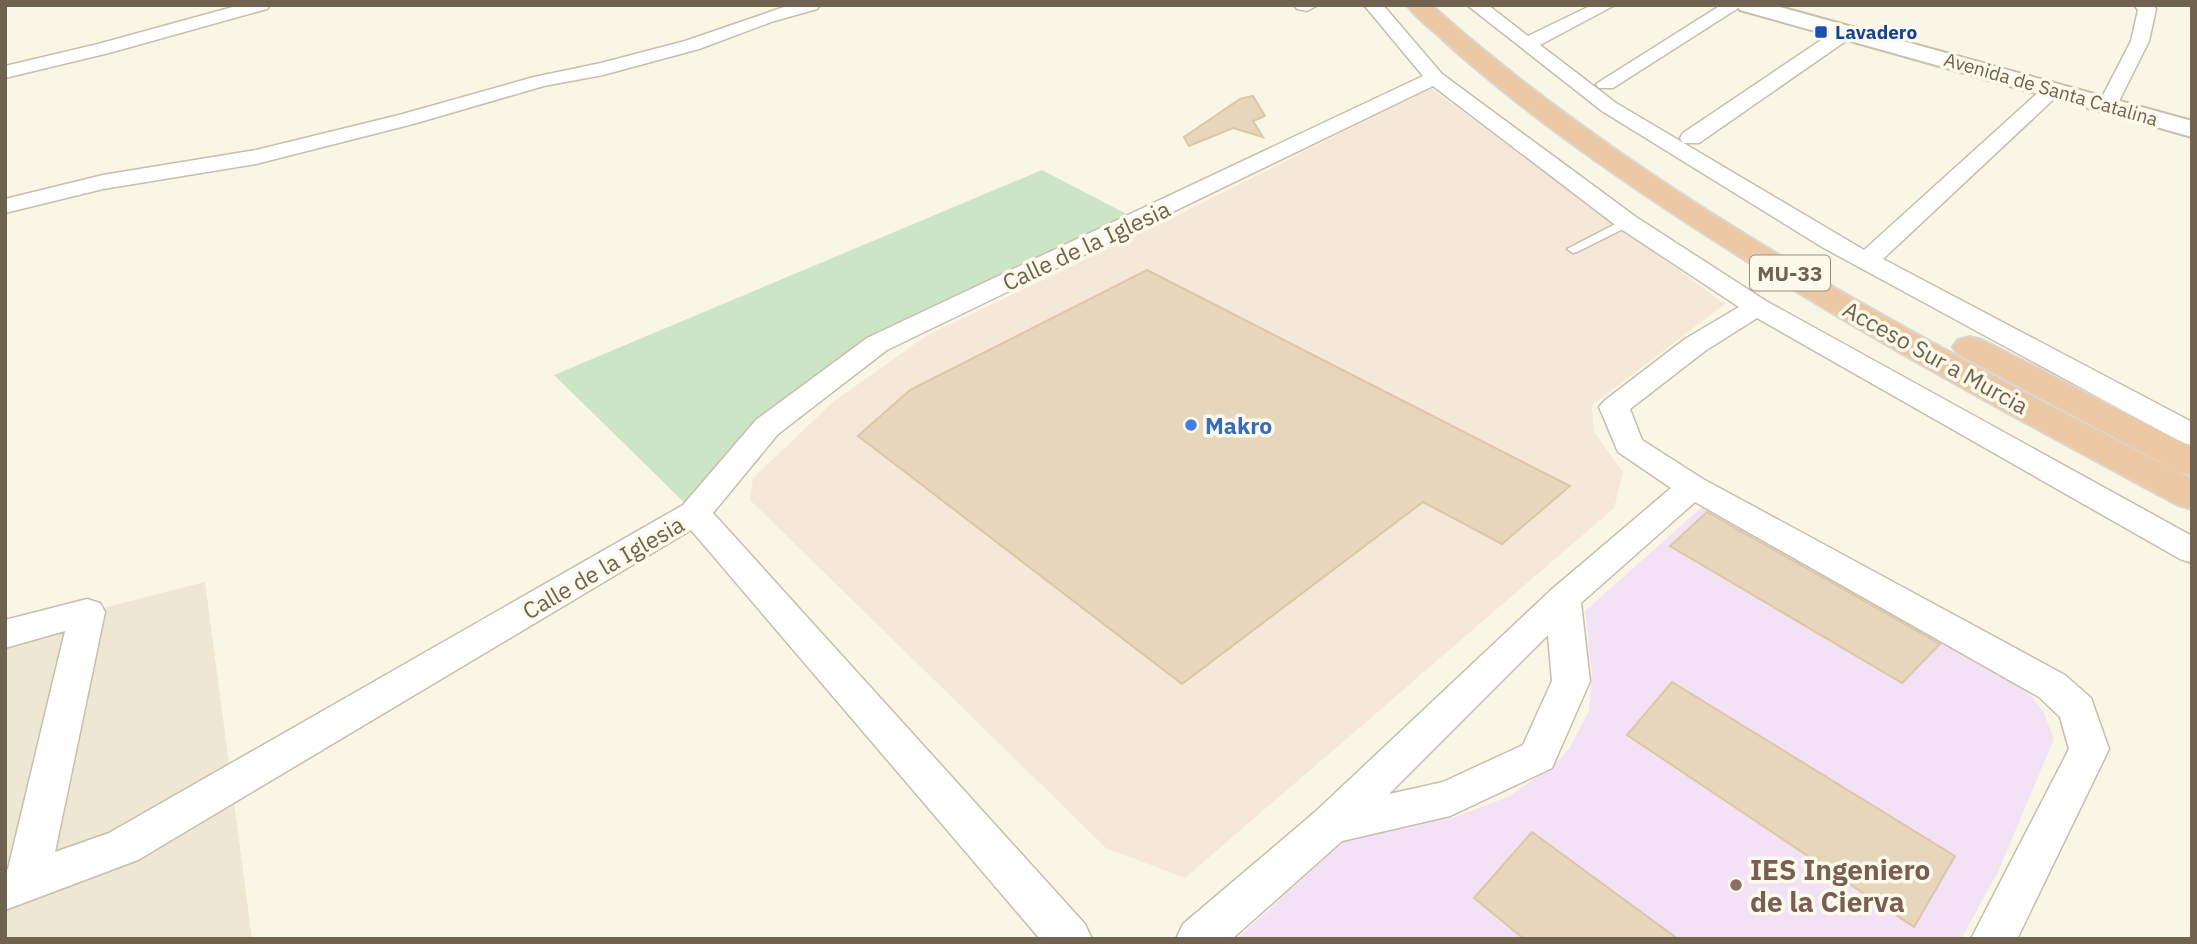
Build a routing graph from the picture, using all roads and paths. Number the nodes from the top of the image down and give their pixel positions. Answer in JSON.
{"nodes":[{"id":1,"x":261,"y":5,"type":"edge"},
{"id":2,"x":811,"y":5,"type":"edge"},
{"id":3,"x":1373,"y":5,"type":"edge"},
{"id":4,"x":1418,"y":5,"type":"edge"},
{"id":5,"x":1448,"y":5,"type":"edge"},
{"id":6,"x":1476,"y":5,"type":"edge"},
{"id":7,"x":1606,"y":5,"type":"edge"},
{"id":8,"x":1734,"y":5,"type":"edge"},
{"id":9,"x":1748,"y":5,"type":"edge"},
{"id":10,"x":2143,"y":5,"type":"edge"},
{"id":11,"x":1846,"y":32,"type":"junction"},
{"id":12,"x":1527,"y":44,"type":"junction"},
{"id":13,"x":5,"y":72,"type":"edge"},
{"id":14,"x":1435,"y":78,"type":"junction"},
{"id":15,"x":1595,"y":86,"type":"junction"},
{"id":16,"x":2049,"y":93,"type":"dead end"},
{"id":17,"x":2108,"y":105,"type":"junction"},
{"id":18,"x":1665,"y":121,"type":"junction"},
{"id":19,"x":1639,"y":126,"type":"junction"},
{"id":20,"x":2192,"y":128,"type":"edge"},
{"id":21,"x":1691,"y":138,"type":"junction"},
{"id":22,"x":1746,"y":173,"type":"dead end"},
{"id":23,"x":5,"y":206,"type":"edge"},
{"id":24,"x":1628,"y":222,"type":"junction"},
{"id":25,"x":1573,"y":249,"type":"dead end"},
{"id":26,"x":1866,"y":261,"type":"junction"},
{"id":27,"x":1758,"y":307,"type":"junction"},
{"id":28,"x":2192,"y":435,"type":"edge"},
{"id":29,"x":2192,"y":463,"type":"edge"},
{"id":30,"x":1692,"y":487,"type":"junction"},
{"id":31,"x":2192,"y":496,"type":"edge"},
{"id":32,"x":695,"y":513,"type":"junction"},
{"id":33,"x":2192,"y":551,"type":"edge"},
{"id":34,"x":1563,"y":598,"type":"junction"},
{"id":35,"x":5,"y":634,"type":"edge"},
{"id":36,"x":1329,"y":825,"type":"junction"},
{"id":37,"x":16,"y":886,"type":"edge"},
{"id":38,"x":1069,"y":939,"type":"edge"},
{"id":39,"x":1199,"y":939,"type":"edge"},
{"id":40,"x":1994,"y":939,"type":"edge"}],
"edges":[{"from":1,"to":13,"type":"street"},
{"from":2,"to":23,"type":"street"},
{"from":3,"to":14,"type":"street"},
{"from":4,"to":31,"type":"highway","name":"Acceso Sur a Murcia","number":"MU-33"},
{"from":5,"to":29,"type":"highway","name":"Acceso Sur a Murcia","number":"MU-33"},
{"from":6,"to":12,"type":"street"},
{"from":7,"to":12,"type":"street"},
{"from":8,"to":15,"type":"street"},
{"from":9,"to":11,"type":"main road","name":"Avenida de Santa Catalina"},
{"from":10,"to":17,"type":"street"},
{"from":11,"to":17,"type":"main road","name":"Avenida de Santa Catalina"},
{"from":11,"to":21,"type":"street"},
{"from":12,"to":15,"type":"street"},
{"from":14,"to":24,"type":"street"},
{"from":14,"to":32,"type":"street","name":"Calle de la Iglesia"},
{"from":15,"to":18,"type":"street"},
{"from":15,"to":19,"type":"street"},
{"from":16,"to":26,"type":"street"},
{"from":17,"to":20,"type":"main road","name":"Avenida de Santa Catalina"},
{"from":18,"to":19,"type":"street"},
{"from":18,"to":21,"type":"street"},
{"from":19,"to":26,"type":"street"},
{"from":21,"to":22,"type":"street"},
{"from":24,"to":25,"type":"lane"},
{"from":24,"to":27,"type":"street"},
{"from":26,"to":28,"type":"street"},
{"from":27,"to":30,"type":"street"},
{"from":27,"to":33,"type":"street"},
{"from":30,"to":34,"type":"street"},
{"from":30,"to":40,"type":"street"},
{"from":32,"to":37,"type":"street","name":"Calle de la Iglesia"},
{"from":32,"to":38,"type":"street"},
{"from":34,"to":36,"type":"street"},
{"from":34,"to":36,"type":"street"},
{"from":35,"to":37,"type":"street"},
{"from":36,"to":39,"type":"street"}]}
